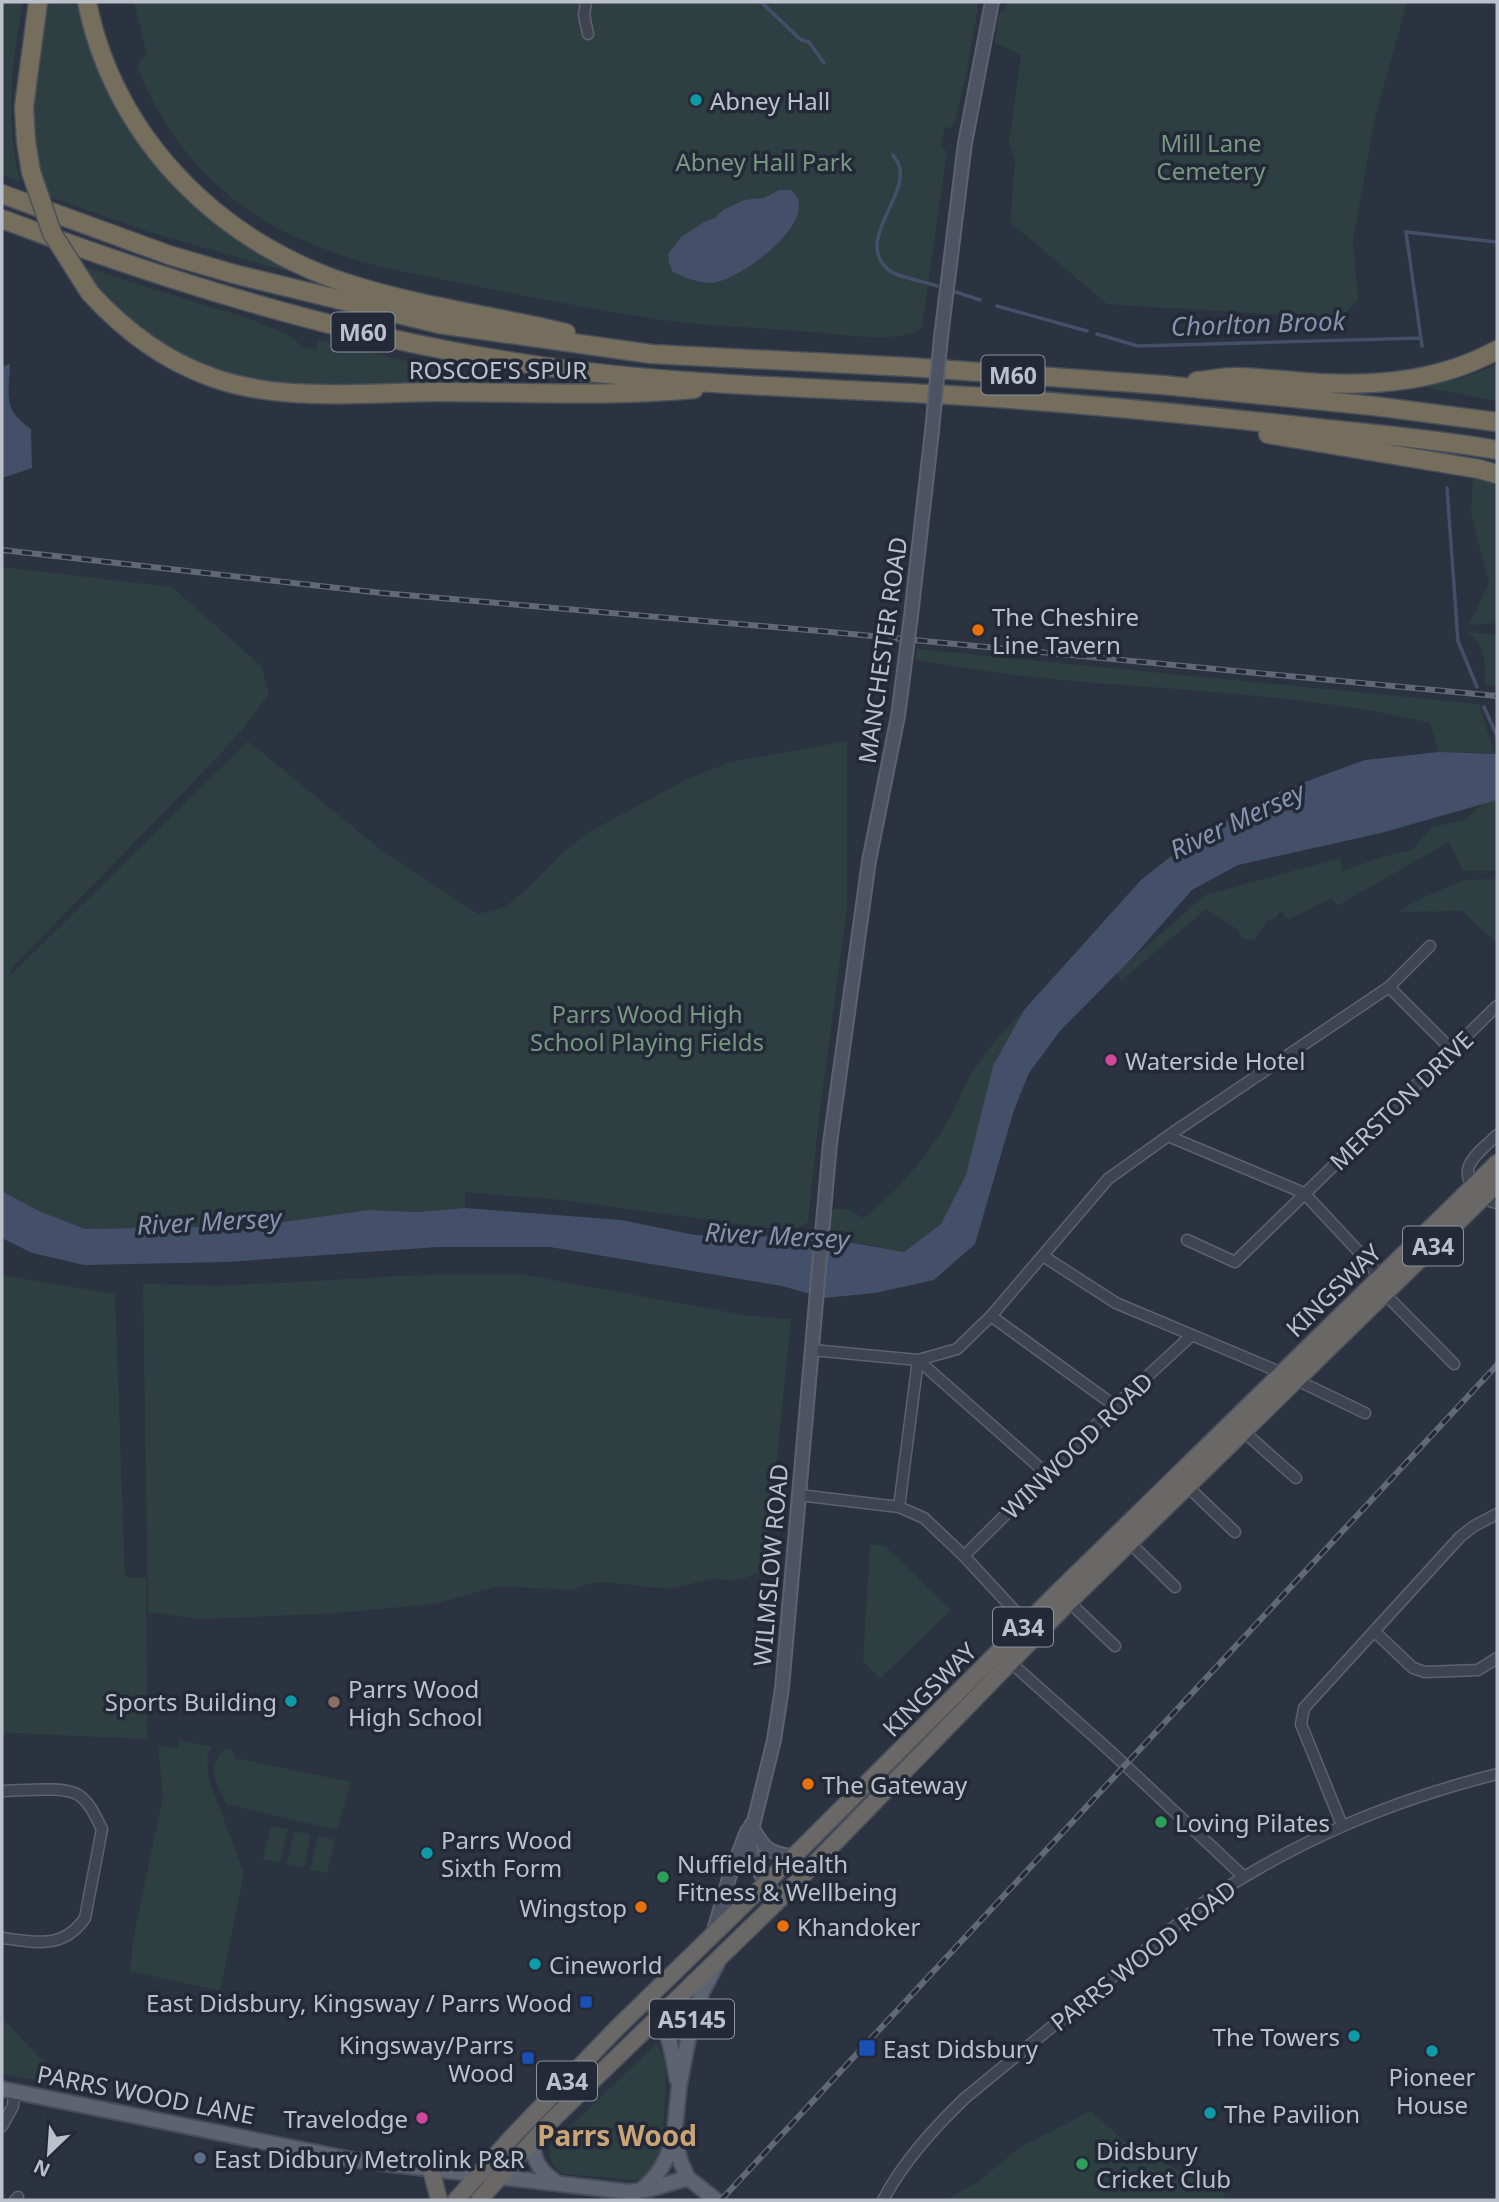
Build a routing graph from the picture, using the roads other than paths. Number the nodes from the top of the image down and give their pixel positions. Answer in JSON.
{"nodes":[{"id":1,"x":38,"y":2,"type":"edge"},
{"id":2,"x":87,"y":2,"type":"edge"},
{"id":3,"x":586,"y":2,"type":"edge"},
{"id":4,"x":992,"y":2,"type":"edge"},
{"id":5,"x":588,"y":34,"type":"dead end"},
{"id":6,"x":2,"y":194,"type":"edge"},
{"id":7,"x":2,"y":219,"type":"edge"},
{"id":8,"x":1497,"y":350,"type":"edge"},
{"id":9,"x":651,"y":354,"type":"junction"},
{"id":10,"x":739,"y":385,"type":"junction"},
{"id":11,"x":1163,"y":385,"type":"junction"},
{"id":12,"x":1162,"y":411,"type":"junction"},
{"id":13,"x":1497,"y":422,"type":"edge"},
{"id":14,"x":1497,"y":450,"type":"edge"},
{"id":15,"x":1497,"y":474,"type":"edge"},
{"id":16,"x":1430,"y":946,"type":"dead end"},
{"id":17,"x":1389,"y":987,"type":"junction"},
{"id":18,"x":1497,"y":1006,"type":"edge"},
{"id":19,"x":1453,"y":1051,"type":"junction"},
{"id":20,"x":1497,"y":1135,"type":"edge"},
{"id":21,"x":1168,"y":1136,"type":"junction"},
{"id":22,"x":1497,"y":1163,"type":"edge"},
{"id":23,"x":1497,"y":1184,"type":"edge"},
{"id":24,"x":1304,"y":1193,"type":"junction"},
{"id":25,"x":1484,"y":1196,"type":"edge"},
{"id":26,"x":1186,"y":1240,"type":"dead end"},
{"id":27,"x":1044,"y":1256,"type":"junction"},
{"id":28,"x":1380,"y":1286,"type":"junction"},
{"id":29,"x":814,"y":1305,"type":"joint"},
{"id":30,"x":991,"y":1316,"type":"junction"},
{"id":31,"x":1191,"y":1336,"type":"junction"},
{"id":32,"x":812,"y":1350,"type":"junction"},
{"id":33,"x":918,"y":1360,"type":"junction"},
{"id":34,"x":1454,"y":1364,"type":"dead end"},
{"id":35,"x":1289,"y":1376,"type":"junction"},
{"id":36,"x":1115,"y":1406,"type":"junction"},
{"id":37,"x":1365,"y":1413,"type":"dead end"},
{"id":38,"x":1243,"y":1431,"type":"junction"},
{"id":39,"x":1047,"y":1474,"type":"junction"},
{"id":40,"x":1296,"y":1478,"type":"dead end"},
{"id":41,"x":1188,"y":1487,"type":"junction"},
{"id":42,"x":799,"y":1496,"type":"junction"},
{"id":43,"x":899,"y":1507,"type":"junction"},
{"id":44,"x":1497,"y":1514,"type":"edge"},
{"id":45,"x":1235,"y":1532,"type":"dead end"},
{"id":46,"x":1130,"y":1543,"type":"junction"},
{"id":47,"x":964,"y":1556,"type":"junction"},
{"id":48,"x":1175,"y":1587,"type":"dead end"},
{"id":49,"x":1069,"y":1602,"type":"junction"},
{"id":50,"x":1026,"y":1623,"type":"junction"},
{"id":51,"x":1374,"y":1632,"type":"junction"},
{"id":52,"x":1115,"y":1646,"type":"dead end"},
{"id":53,"x":1497,"y":1658,"type":"edge"},
{"id":54,"x":1010,"y":1662,"type":"junction"},
{"id":55,"x":1497,"y":1773,"type":"edge"},
{"id":56,"x":2,"y":1791,"type":"edge"},
{"id":57,"x":751,"y":1825,"type":"junction"},
{"id":58,"x":1342,"y":1825,"type":"junction"},
{"id":59,"x":793,"y":1856,"type":"junction"},
{"id":60,"x":1243,"y":1876,"type":"junction"},
{"id":61,"x":766,"y":1884,"type":"junction"},
{"id":62,"x":780,"y":1899,"type":"junction"},
{"id":63,"x":713,"y":1934,"type":"junction"},
{"id":64,"x":2,"y":1938,"type":"edge"},
{"id":65,"x":720,"y":1956,"type":"junction"},
{"id":66,"x":648,"y":1998,"type":"junction"},
{"id":67,"x":660,"y":2014,"type":"junction"},
{"id":68,"x":679,"y":2087,"type":"junction"},
{"id":69,"x":10,"y":2094,"type":"edge"},
{"id":70,"x":2,"y":2126,"type":"edge"},
{"id":71,"x":674,"y":2138,"type":"junction"},
{"id":72,"x":534,"y":2140,"type":"junction"},
{"id":73,"x":431,"y":2169,"type":"junction"},
{"id":74,"x":477,"y":2176,"type":"junction"},
{"id":75,"x":500,"y":2178,"type":"junction"},
{"id":76,"x":688,"y":2178,"type":"junction"},
{"id":77,"x":560,"y":2185,"type":"junction"},
{"id":78,"x":640,"y":2191,"type":"junction"},
{"id":79,"x":439,"y":2200,"type":"edge"},
{"id":80,"x":456,"y":2200,"type":"edge"},
{"id":81,"x":479,"y":2200,"type":"edge"},
{"id":82,"x":716,"y":2200,"type":"edge"},
{"id":83,"x":883,"y":2200,"type":"edge"}],
"edges":[{"from":1,"to":10,"type":"highway","name":"ROSCOE'S SPUR","number":"M60","bridge":true},
{"from":2,"to":9,"type":"highway","name":"ROSCOE'S SPUR","number":"M60"},
{"from":3,"to":5,"type":"street"},
{"from":4,"to":29,"type":"main road","name":"MANCHESTER ROAD","bridge":true},
{"from":6,"to":9,"type":"highway","number":"M60"},
{"from":7,"to":10,"type":"highway","number":"M60"},
{"from":8,"to":11,"type":"highway","number":"M60"},
{"from":9,"to":11,"type":"highway","number":"M60"},
{"from":10,"to":12,"type":"highway","number":"M60"},
{"from":11,"to":13,"type":"highway","number":"M60"},
{"from":12,"to":14,"type":"highway","number":"M60"},
{"from":12,"to":15,"type":"highway","number":"M60"},
{"from":16,"to":17,"type":"street"},
{"from":17,"to":19,"type":"street"},
{"from":17,"to":21,"type":"street"},
{"from":18,"to":19,"type":"street","name":"MERSTON DRIVE"},
{"from":19,"to":24,"type":"street","name":"MERSTON DRIVE"},
{"from":20,"to":25,"type":"street"},
{"from":21,"to":24,"type":"street"},
{"from":21,"to":27,"type":"street"},
{"from":22,"to":25,"type":"highway","name":"KINGSWAY","number":"A34"},
{"from":23,"to":25,"type":"highway","name":"KINGSWAY","number":"A34"},
{"from":24,"to":26,"type":"street","name":"MERSTON DRIVE"},
{"from":24,"to":28,"type":"street"},
{"from":25,"to":28,"type":"highway","name":"KINGSWAY","number":"A34"},
{"from":27,"to":30,"type":"street"},
{"from":27,"to":31,"type":"street"},
{"from":28,"to":34,"type":"street"},
{"from":28,"to":35,"type":"highway","name":"KINGSWAY","number":"A34"},
{"from":29,"to":32,"type":"main road","name":"WILMSLOW ROAD"},
{"from":30,"to":33,"type":"street"},
{"from":30,"to":36,"type":"street"},
{"from":31,"to":35,"type":"street"},
{"from":31,"to":36,"type":"street","name":"WINWOOD ROAD"},
{"from":32,"to":33,"type":"street"},
{"from":32,"to":42,"type":"main road","name":"WILMSLOW ROAD"},
{"from":33,"to":39,"type":"street"},
{"from":33,"to":43,"type":"street"},
{"from":35,"to":37,"type":"street"},
{"from":35,"to":38,"type":"highway","name":"KINGSWAY","number":"A34"},
{"from":35,"to":50,"type":"highway","name":"KINGSWAY","number":"A34"},
{"from":36,"to":39,"type":"street","name":"WINWOOD ROAD"},
{"from":38,"to":40,"type":"street"},
{"from":38,"to":41,"type":"highway","name":"KINGSWAY","number":"A34"},
{"from":39,"to":47,"type":"street","name":"WINWOOD ROAD"},
{"from":41,"to":45,"type":"street"},
{"from":41,"to":46,"type":"highway","name":"KINGSWAY","number":"A34"},
{"from":42,"to":43,"type":"street"},
{"from":42,"to":57,"type":"main road","name":"WILMSLOW ROAD"},
{"from":43,"to":47,"type":"street"},
{"from":44,"to":51,"type":"street"},
{"from":46,"to":48,"type":"street"},
{"from":46,"to":49,"type":"highway","name":"KINGSWAY","number":"A34"},
{"from":47,"to":50,"type":"street"},
{"from":49,"to":52,"type":"street"},
{"from":49,"to":54,"type":"highway","name":"KINGSWAY","number":"A34"},
{"from":50,"to":59,"type":"highway","name":"KINGSWAY","number":"A34"},
{"from":51,"to":53,"type":"street"},
{"from":51,"to":58,"type":"street"},
{"from":54,"to":60,"type":"street"},
{"from":54,"to":62,"type":"highway","name":"KINGSWAY","number":"A34"},
{"from":55,"to":58,"type":"street","name":"PARRS WOOD ROAD"},
{"from":56,"to":64,"type":"street"},
{"from":57,"to":59,"type":"main road"},
{"from":57,"to":61,"type":"main road","name":"WILMSLOW ROAD"},
{"from":57,"to":63,"type":"main road","name":"WILMSLOW ROAD"},
{"from":58,"to":60,"type":"street","name":"PARRS WOOD ROAD"},
{"from":59,"to":61,"type":"highway","name":"KINGSWAY","number":"A34"},
{"from":60,"to":83,"type":"street","name":"PARRS WOOD ROAD"},
{"from":61,"to":62,"type":"main road","name":"WILMSLOW ROAD"},
{"from":61,"to":63,"type":"highway","name":"KINGSWAY","number":"A34"},
{"from":62,"to":65,"type":"highway","name":"KINGSWAY","number":"A34"},
{"from":63,"to":66,"type":"highway","name":"KINGSWAY","number":"A34"},
{"from":65,"to":67,"type":"highway","name":"KINGSWAY","number":"A34"},
{"from":65,"to":68,"type":"main road","number":"A5145"},
{"from":66,"to":67,"type":"main road","number":"A5145"},
{"from":66,"to":74,"type":"highway","name":"KINGSWAY","number":"A34"},
{"from":67,"to":68,"type":"main road","number":"A5145"},
{"from":67,"to":72,"type":"highway","name":"KINGSWAY","number":"A34"},
{"from":68,"to":71,"type":"main road","number":"A5145"},
{"from":69,"to":70,"type":"street"},
{"from":69,"to":73,"type":"main road","name":"PARRS WOOD LANE"},
{"from":71,"to":76,"type":"main road","number":"A5145"},
{"from":71,"to":78,"type":"main road","number":"A5145"},
{"from":72,"to":75,"type":"highway","name":"KINGSWAY","number":"A34"},
{"from":72,"to":77,"type":"main road"},
{"from":73,"to":74,"type":"main road","name":"PARRS WOOD LANE"},
{"from":73,"to":79,"type":"highway"},
{"from":74,"to":75,"type":"main road","name":"PARRS WOOD LANE"},
{"from":74,"to":80,"type":"highway","name":"KINGSWAY","number":"A34"},
{"from":75,"to":77,"type":"main road","name":"PARRS WOOD LANE"},
{"from":75,"to":81,"type":"highway","name":"KINGSWAY","number":"A34"},
{"from":76,"to":78,"type":"main road","name":"PARRS WOOD LANE"},
{"from":76,"to":82,"type":"main road"},
{"from":77,"to":78,"type":"main road","name":"PARRS WOOD LANE"}]}
